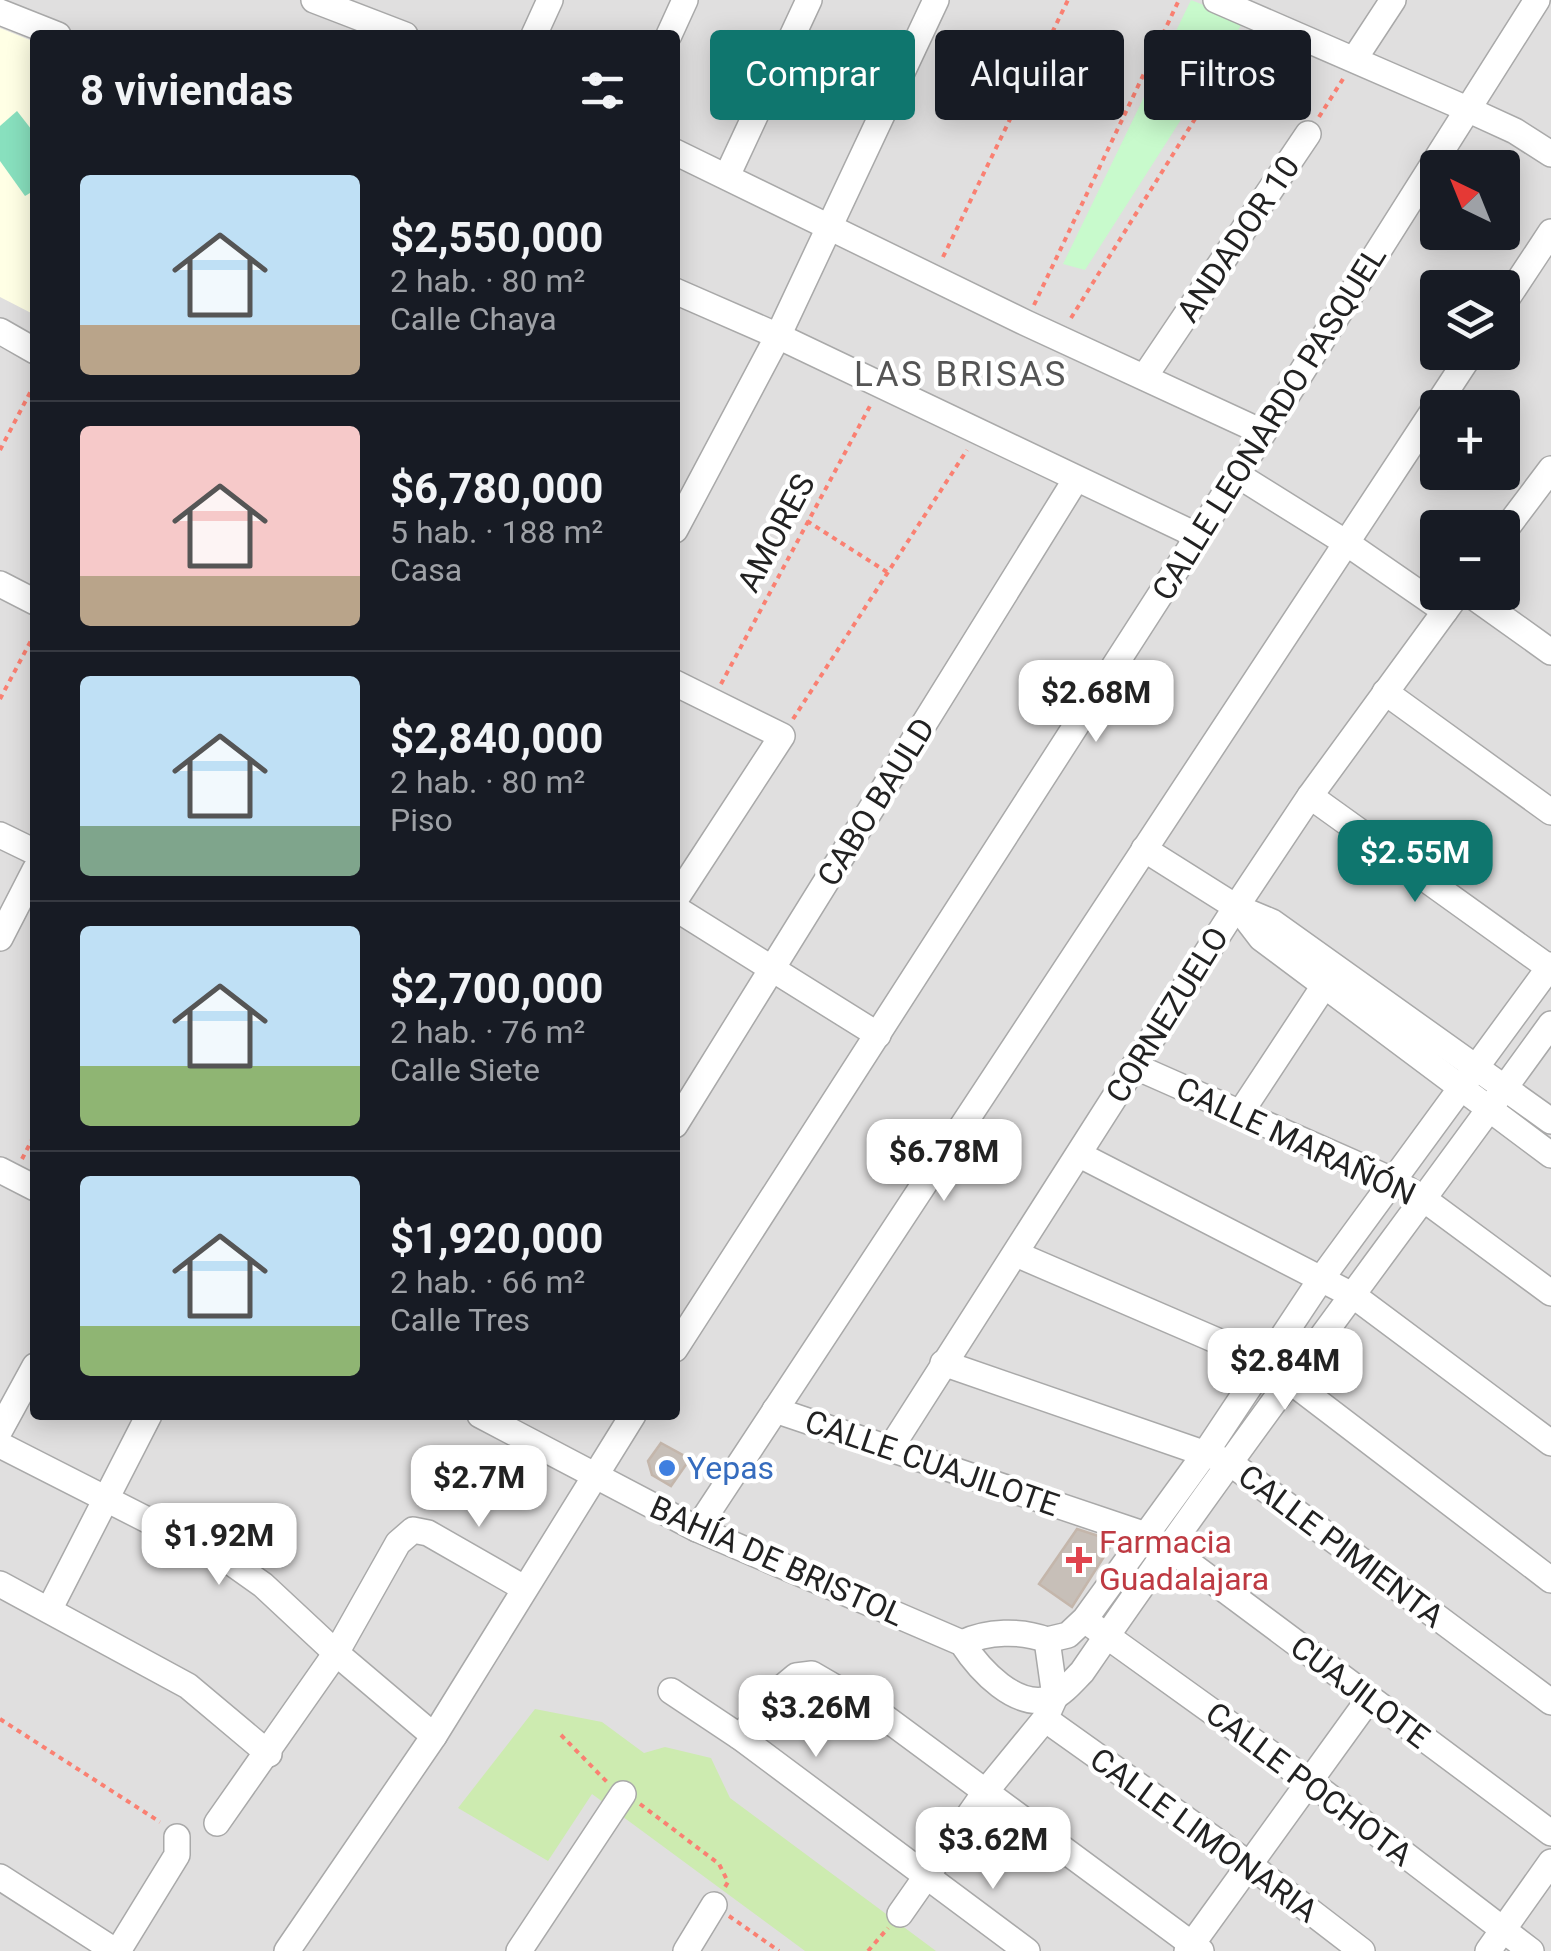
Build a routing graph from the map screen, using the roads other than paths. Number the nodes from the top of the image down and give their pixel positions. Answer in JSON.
{"nodes":[{"id":1,"x":314,"y":0,"type":"edge"},
{"id":2,"x":550,"y":0,"type":"edge"},
{"id":3,"x":685,"y":0,"type":"edge"},
{"id":4,"x":809,"y":0,"type":"edge"},
{"id":5,"x":936,"y":0,"type":"edge"},
{"id":6,"x":1216,"y":0,"type":"edge"},
{"id":7,"x":1393,"y":0,"type":"edge"},
{"id":8,"x":1537,"y":0,"type":"edge"},
{"id":9,"x":1264,"y":8,"type":"edge"},
{"id":10,"x":0,"y":12,"type":"edge"},
{"id":11,"x":45,"y":30,"type":"edge"},
{"id":12,"x":391,"y":30,"type":"edge"},
{"id":13,"x":536,"y":30,"type":"edge"},
{"id":14,"x":671,"y":30,"type":"edge"},
{"id":15,"x":1356,"y":58,"type":"junction"},
{"id":16,"x":1467,"y":109,"type":"junction"},
{"id":17,"x":1308,"y":134,"type":"road end"},
{"id":18,"x":680,"y":154,"type":"edge"},
{"id":19,"x":1551,"y":154,"type":"edge"},
{"id":20,"x":727,"y":176,"type":"junction"},
{"id":21,"x":828,"y":228,"type":"junction"},
{"id":22,"x":1551,"y":232,"type":"edge"},
{"id":23,"x":1520,"y":279,"type":"edge"},
{"id":24,"x":680,"y":293,"type":"edge"},
{"id":25,"x":0,"y":332,"type":"edge"},
{"id":26,"x":778,"y":336,"type":"junction"},
{"id":27,"x":30,"y":348,"type":"edge"},
{"id":28,"x":1460,"y":370,"type":"edge"},
{"id":29,"x":1145,"y":376,"type":"junction"},
{"id":30,"x":1262,"y":432,"type":"junction"},
{"id":31,"x":1236,"y":474,"type":"junction"},
{"id":32,"x":1076,"y":479,"type":"junction"},
{"id":33,"x":1547,"y":483,"type":"edge"},
{"id":34,"x":1520,"y":514,"type":"edge"},
{"id":35,"x":680,"y":521,"type":"edge"},
{"id":36,"x":1198,"y":536,"type":"junction"},
{"id":37,"x":1348,"y":544,"type":"junction"},
{"id":38,"x":0,"y":584,"type":"edge"},
{"id":39,"x":1420,"y":584,"type":"edge"},
{"id":40,"x":30,"y":599,"type":"edge"},
{"id":41,"x":1446,"y":610,"type":"edge"},
{"id":42,"x":1492,"y":610,"type":"edge"},
{"id":43,"x":1551,"y":652,"type":"edge"},
{"id":44,"x":680,"y":686,"type":"edge"},
{"id":45,"x":1385,"y":692,"type":"junction"},
{"id":46,"x":1310,"y":796,"type":"junction"},
{"id":47,"x":1551,"y":812,"type":"edge"},
{"id":48,"x":0,"y":834,"type":"edge"},
{"id":49,"x":30,"y":849,"type":"edge"},
{"id":50,"x":1144,"y":849,"type":"junction"},
{"id":51,"x":30,"y":880,"type":"edge"},
{"id":52,"x":680,"y":892,"type":"edge"},
{"id":53,"x":1236,"y":906,"type":"junction"},
{"id":54,"x":680,"y":911,"type":"edge"},
{"id":55,"x":0,"y":938,"type":"edge"},
{"id":56,"x":1550,"y":967,"type":"edge"},
{"id":57,"x":773,"y":968,"type":"junction"},
{"id":58,"x":1324,"y":986,"type":"junction"},
{"id":59,"x":1551,"y":1024,"type":"edge"},
{"id":60,"x":878,"y":1035,"type":"junction"},
{"id":61,"x":1134,"y":1066,"type":"junction"},
{"id":62,"x":1468,"y":1079,"type":"junction"},
{"id":63,"x":1505,"y":1088,"type":"junction"},
{"id":64,"x":1489,"y":1110,"type":"junction"},
{"id":65,"x":1241,"y":1112,"type":"junction"},
{"id":66,"x":680,"y":1117,"type":"edge"},
{"id":67,"x":1551,"y":1121,"type":"edge"},
{"id":68,"x":1080,"y":1155,"type":"junction"},
{"id":69,"x":1551,"y":1155,"type":"edge"},
{"id":70,"x":0,"y":1170,"type":"edge"},
{"id":71,"x":1392,"y":1180,"type":"junction"},
{"id":72,"x":30,"y":1185,"type":"edge"},
{"id":73,"x":1425,"y":1200,"type":"junction"},
{"id":74,"x":1016,"y":1254,"type":"junction"},
{"id":75,"x":1321,"y":1279,"type":"junction"},
{"id":76,"x":1551,"y":1293,"type":"edge"},
{"id":77,"x":1354,"y":1296,"type":"junction"},
{"id":78,"x":680,"y":1342,"type":"edge"},
{"id":79,"x":1264,"y":1361,"type":"junction"},
{"id":80,"x":943,"y":1364,"type":"junction"},
{"id":81,"x":30,"y":1375,"type":"edge"},
{"id":82,"x":1290,"y":1382,"type":"junction"},
{"id":83,"x":775,"y":1410,"type":"junction"},
{"id":84,"x":146,"y":1420,"type":"edge"},
{"id":85,"x":493,"y":1420,"type":"edge"},
{"id":86,"x":630,"y":1420,"type":"edge"},
{"id":87,"x":0,"y":1430,"type":"edge"},
{"id":88,"x":1551,"y":1443,"type":"edge"},
{"id":89,"x":0,"y":1444,"type":"edge"},
{"id":90,"x":890,"y":1448,"type":"junction"},
{"id":91,"x":1216,"y":1458,"type":"junction"},
{"id":92,"x":593,"y":1476,"type":"junction"},
{"id":93,"x":106,"y":1500,"type":"junction"},
{"id":94,"x":697,"y":1529,"type":"junction"},
{"id":95,"x":1146,"y":1535,"type":"junction"},
{"id":96,"x":1170,"y":1550,"type":"junction"},
{"id":97,"x":1551,"y":1580,"type":"edge"},
{"id":98,"x":0,"y":1584,"type":"edge"},
{"id":99,"x":524,"y":1588,"type":"junction"},
{"id":100,"x":49,"y":1610,"type":"junction"},
{"id":101,"x":1085,"y":1620,"type":"junction"},
{"id":102,"x":1107,"y":1636,"type":"junction"},
{"id":103,"x":1047,"y":1640,"type":"junction"},
{"id":104,"x":962,"y":1643,"type":"junction"},
{"id":105,"x":336,"y":1654,"type":"junction"},
{"id":106,"x":671,"y":1691,"type":"dead end"},
{"id":107,"x":1369,"y":1699,"type":"junction"},
{"id":108,"x":1551,"y":1702,"type":"edge"},
{"id":109,"x":1050,"y":1708,"type":"junction"},
{"id":110,"x":434,"y":1736,"type":"junction"},
{"id":111,"x":740,"y":1737,"type":"junction"},
{"id":112,"x":268,"y":1754,"type":"junction"},
{"id":113,"x":1310,"y":1782,"type":"junction"},
{"id":114,"x":986,"y":1791,"type":"junction"},
{"id":115,"x":623,"y":1794,"type":"road end"},
{"id":116,"x":218,"y":1823,"type":"dead end"},
{"id":117,"x":1551,"y":1833,"type":"edge"},
{"id":118,"x":177,"y":1836,"type":"road end"},
{"id":119,"x":1551,"y":1862,"type":"edge"},
{"id":120,"x":1250,"y":1865,"type":"junction"},
{"id":121,"x":926,"y":1876,"type":"junction"},
{"id":122,"x":0,"y":1877,"type":"edge"},
{"id":123,"x":714,"y":1906,"type":"road end"},
{"id":124,"x":900,"y":1914,"type":"road end"},
{"id":125,"x":1496,"y":1941,"type":"edge"},
{"id":126,"x":1193,"y":1949,"type":"edge"},
{"id":127,"x":116,"y":1951,"type":"edge"},
{"id":128,"x":287,"y":1951,"type":"edge"},
{"id":129,"x":519,"y":1951,"type":"edge"},
{"id":130,"x":686,"y":1951,"type":"edge"},
{"id":131,"x":1027,"y":1951,"type":"edge"},
{"id":132,"x":1362,"y":1951,"type":"edge"},
{"id":133,"x":1530,"y":1951,"type":"edge"}],
"edges":[{"from":1,"to":12,"type":"street"},
{"from":2,"to":13,"type":"street"},
{"from":3,"to":14,"type":"street"},
{"from":4,"to":20,"type":"street"},
{"from":5,"to":21,"type":"street"},
{"from":6,"to":9,"type":"street"},
{"from":7,"to":15,"type":"street"},
{"from":8,"to":16,"type":"street","name":"CALLE LEONARDO PASQUEL"},
{"from":9,"to":15,"type":"street"},
{"from":10,"to":11,"type":"street"},
{"from":15,"to":16,"type":"street"},
{"from":16,"to":19,"type":"street"},
{"from":16,"to":30,"type":"street","name":"CALLE LEONARDO PASQUEL"},
{"from":17,"to":29,"type":"street","name":"ANDADOR 10"},
{"from":18,"to":20,"type":"street"},
{"from":20,"to":21,"type":"street"},
{"from":21,"to":26,"type":"street"},
{"from":21,"to":29,"type":"street"},
{"from":22,"to":23,"type":"street"},
{"from":24,"to":26,"type":"street"},
{"from":25,"to":27,"type":"street"},
{"from":26,"to":32,"type":"street"},
{"from":26,"to":35,"type":"street"},
{"from":28,"to":37,"type":"street"},
{"from":29,"to":30,"type":"street"},
{"from":30,"to":31,"type":"street","name":"CALLE LEONARDO PASQUEL"},
{"from":31,"to":36,"type":"street","name":"CALLE LEONARDO PASQUEL"},
{"from":31,"to":37,"type":"street"},
{"from":32,"to":36,"type":"street"},
{"from":32,"to":57,"type":"street","name":"CABO BAULD"},
{"from":33,"to":34,"type":"street"},
{"from":36,"to":60,"type":"street","name":"CALLE LEONARDO PASQUEL"},
{"from":37,"to":39,"type":"street"},
{"from":37,"to":50,"type":"street"},
{"from":38,"to":40,"type":"street"},
{"from":41,"to":45,"type":"street","name":"CORNEZUELO"},
{"from":42,"to":43,"type":"street"},
{"from":44,"to":52,"type":"street"},
{"from":45,"to":46,"type":"street","name":"CORNEZUELO"},
{"from":45,"to":47,"type":"street"},
{"from":46,"to":53,"type":"street","name":"CORNEZUELO"},
{"from":46,"to":56,"type":"street"},
{"from":48,"to":49,"type":"street"},
{"from":50,"to":53,"type":"street"},
{"from":50,"to":83,"type":"street"},
{"from":51,"to":55,"type":"street"},
{"from":53,"to":58,"type":"street"},
{"from":53,"to":61,"type":"street","name":"CORNEZUELO"},
{"from":53,"to":62,"type":"street"},
{"from":54,"to":57,"type":"street"},
{"from":56,"to":62,"type":"street"},
{"from":57,"to":60,"type":"street"},
{"from":57,"to":66,"type":"street","name":"CABO BAULD"},
{"from":58,"to":62,"type":"street"},
{"from":58,"to":65,"type":"street"},
{"from":59,"to":63,"type":"street"},
{"from":60,"to":78,"type":"street","name":"CALLE LEONARDO PASQUEL"},
{"from":61,"to":65,"type":"street","name":"CALLE MARAÑÓN"},
{"from":61,"to":68,"type":"street","name":"CORNEZUELO"},
{"from":62,"to":63,"type":"street"},
{"from":62,"to":64,"type":"street"},
{"from":62,"to":71,"type":"street"},
{"from":63,"to":64,"type":"street"},
{"from":63,"to":67,"type":"street"},
{"from":64,"to":69,"type":"street"},
{"from":64,"to":73,"type":"street"},
{"from":65,"to":71,"type":"street","name":"CALLE MARAÑÓN"},
{"from":68,"to":74,"type":"street","name":"CORNEZUELO"},
{"from":68,"to":75,"type":"street"},
{"from":70,"to":72,"type":"street"},
{"from":71,"to":73,"type":"street","name":"CALLE MARAÑÓN"},
{"from":71,"to":75,"type":"street"},
{"from":73,"to":76,"type":"street","name":"CALLE MARAÑÓN"},
{"from":73,"to":77,"type":"street"},
{"from":74,"to":79,"type":"street"},
{"from":74,"to":80,"type":"street","name":"CORNEZUELO"},
{"from":75,"to":77,"type":"street"},
{"from":75,"to":79,"type":"street"},
{"from":77,"to":82,"type":"street"},
{"from":77,"to":88,"type":"street"},
{"from":79,"to":82,"type":"street"},
{"from":79,"to":91,"type":"street"},
{"from":80,"to":90,"type":"street","name":"CORNEZUELO"},
{"from":80,"to":91,"type":"street","name":"CALLE PIMIENTA"},
{"from":81,"to":87,"type":"street"},
{"from":82,"to":91,"type":"street"},
{"from":82,"to":97,"type":"street"},
{"from":83,"to":90,"type":"street","name":"CALLE CUAJILOTE"},
{"from":83,"to":94,"type":"street"},
{"from":84,"to":93,"type":"street"},
{"from":85,"to":92,"type":"street","name":"BAHÍA DE BRISTOL"},
{"from":86,"to":92,"type":"street"},
{"from":89,"to":93,"type":"street"},
{"from":90,"to":95,"type":"street","name":"CALLE CUAJILOTE"},
{"from":91,"to":95,"type":"street"},
{"from":91,"to":96,"type":"street"},
{"from":91,"to":108,"type":"street","name":"CALLE PIMIENTA"},
{"from":92,"to":94,"type":"street","name":"BAHÍA DE BRISTOL"},
{"from":92,"to":99,"type":"street"},
{"from":93,"to":100,"type":"street"},
{"from":93,"to":105,"type":"street"},
{"from":94,"to":104,"type":"street","name":"BAHÍA DE BRISTOL"},
{"from":95,"to":101,"type":"street"},
{"from":96,"to":102,"type":"street"},
{"from":96,"to":107,"type":"street","name":"CUAJILOTE"},
{"from":98,"to":100,"type":"street"},
{"from":99,"to":105,"type":"street"},
{"from":99,"to":110,"type":"street"},
{"from":100,"to":112,"type":"street"},
{"from":101,"to":102,"type":"street","name":"CALLE POCHOTA"},
{"from":101,"to":103,"type":"street"},
{"from":102,"to":109,"type":"street"},
{"from":102,"to":113,"type":"street","name":"CALLE POCHOTA"},
{"from":103,"to":104,"type":"street"},
{"from":103,"to":109,"type":"street"},
{"from":104,"to":109,"type":"street","name":"BAHÍA DE BRISTOL"},
{"from":105,"to":110,"type":"street"},
{"from":105,"to":112,"type":"street"},
{"from":106,"to":111,"type":"street"},
{"from":107,"to":113,"type":"street"},
{"from":107,"to":117,"type":"street","name":"CUAJILOTE"},
{"from":109,"to":114,"type":"street"},
{"from":109,"to":120,"type":"street","name":"CALLE LIMONARIA"},
{"from":110,"to":128,"type":"street"},
{"from":111,"to":114,"type":"street"},
{"from":111,"to":121,"type":"street"},
{"from":112,"to":116,"type":"street"},
{"from":113,"to":120,"type":"street"},
{"from":113,"to":125,"type":"street","name":"CALLE POCHOTA"},
{"from":114,"to":121,"type":"street"},
{"from":114,"to":126,"type":"street"},
{"from":115,"to":129,"type":"street"},
{"from":118,"to":127,"type":"street"},
{"from":119,"to":125,"type":"street"},
{"from":120,"to":126,"type":"street"},
{"from":120,"to":132,"type":"street","name":"CALLE LIMONARIA"},
{"from":121,"to":124,"type":"street"},
{"from":121,"to":131,"type":"street"},
{"from":122,"to":127,"type":"street"},
{"from":123,"to":130,"type":"street"},
{"from":125,"to":133,"type":"street","name":"CALLE POCHOTA"}]}
